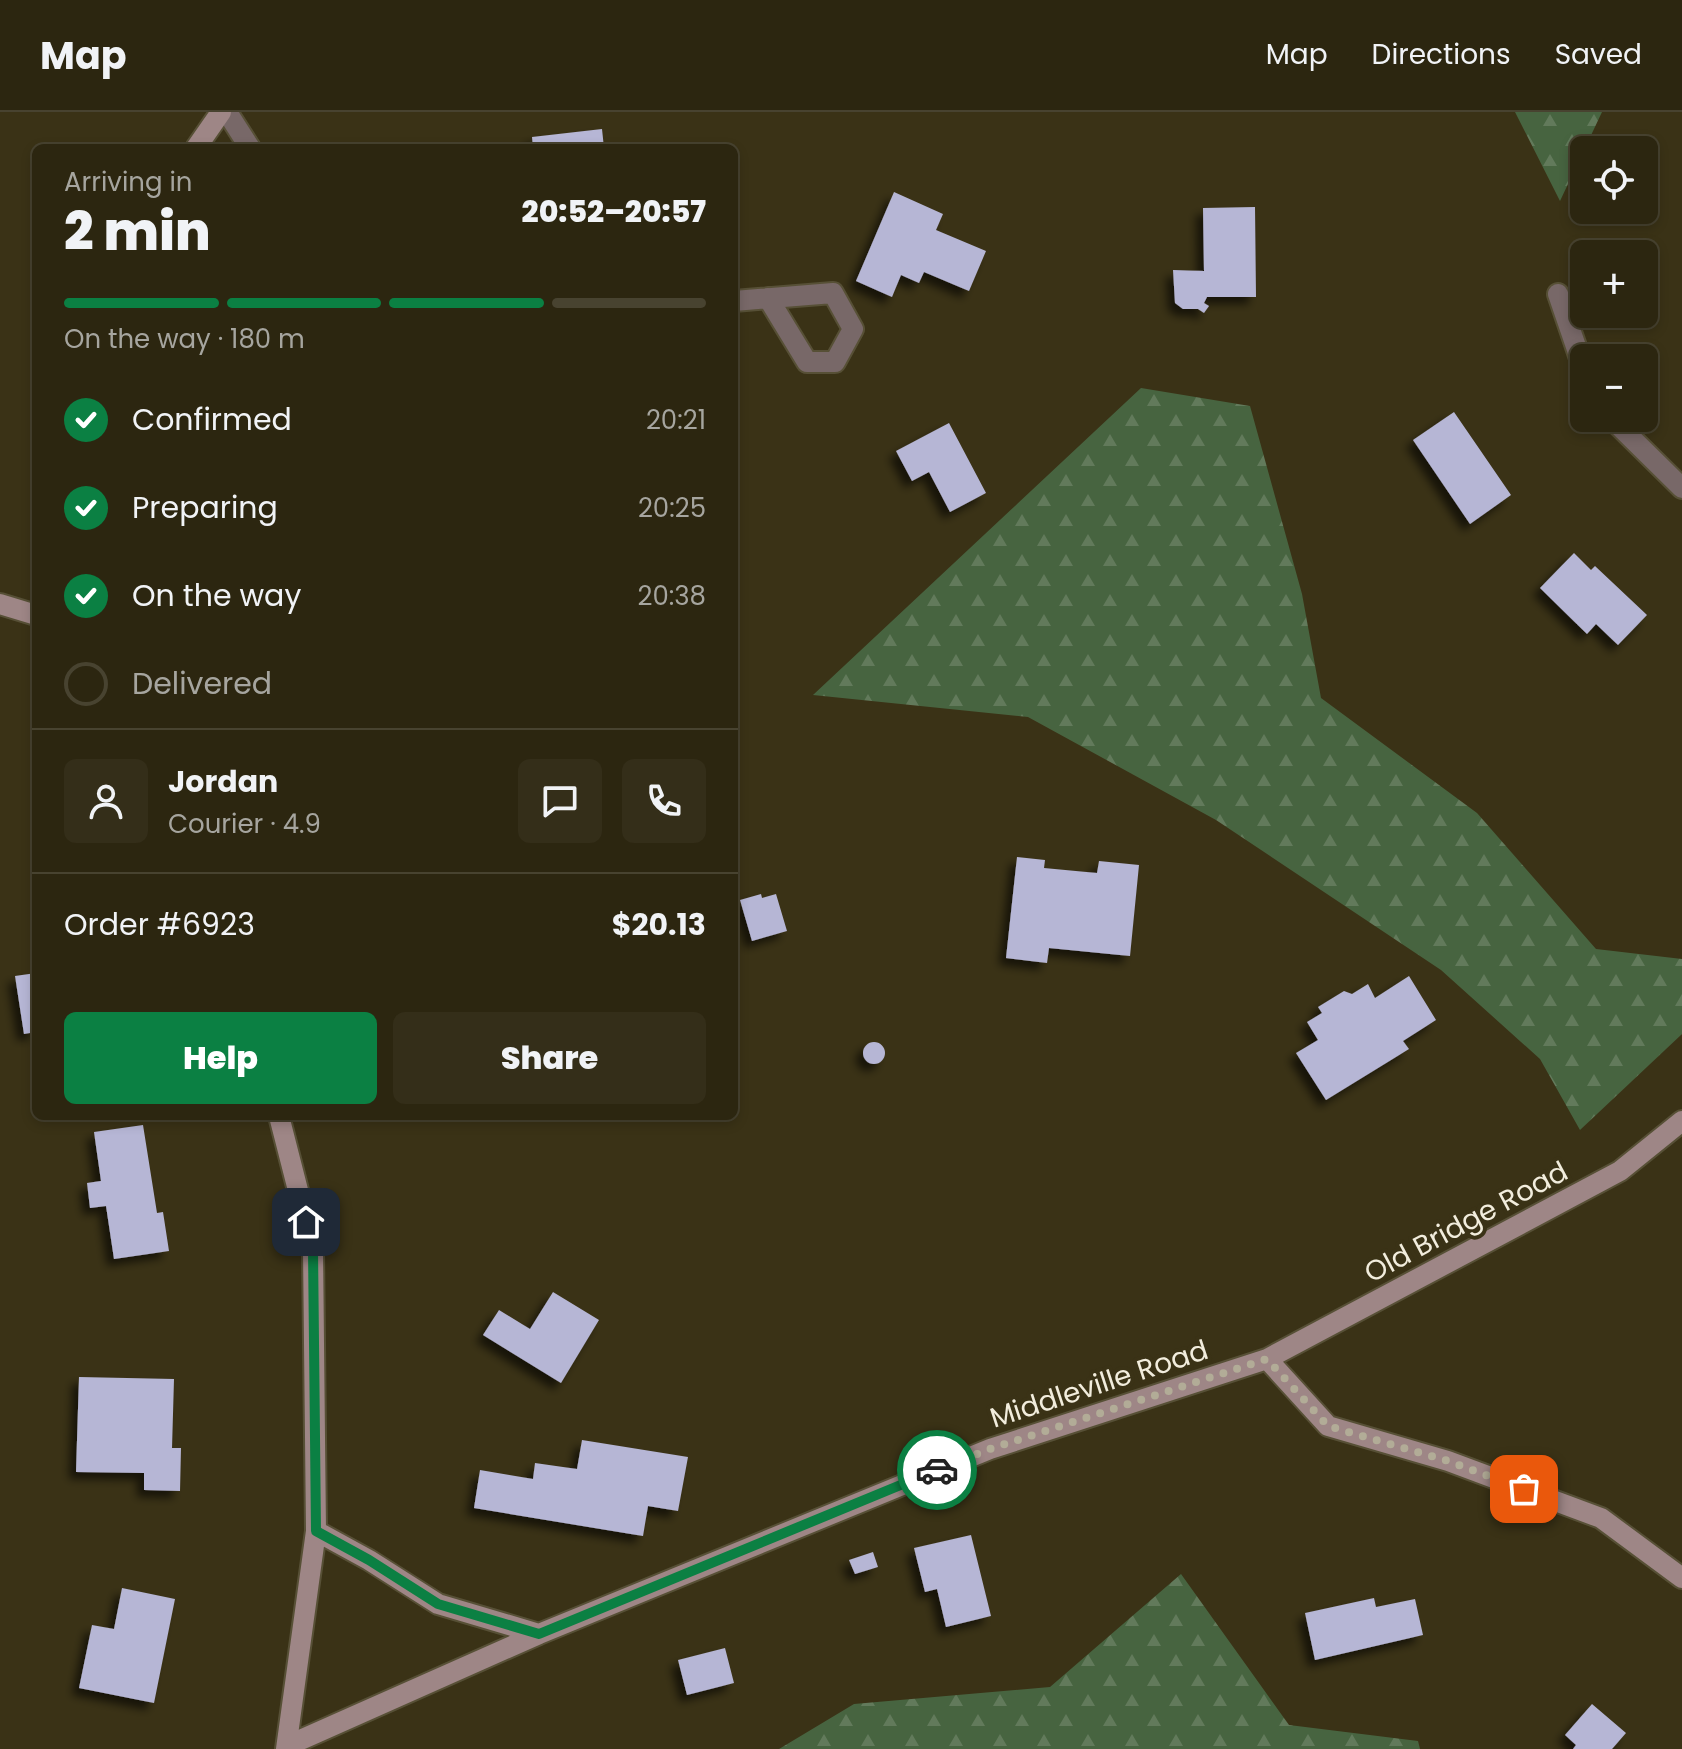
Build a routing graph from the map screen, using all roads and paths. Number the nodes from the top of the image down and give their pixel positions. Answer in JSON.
{"nodes":[{"id":1,"x":224,"y":112,"type":"edge"},
{"id":2,"x":199,"y":144,"type":"edge"},
{"id":3,"x":247,"y":144,"type":"edge"},
{"id":4,"x":1558,"y":294,"type":"dead end"},
{"id":5,"x":768,"y":298,"type":"dead end"},
{"id":6,"x":738,"y":301,"type":"edge"},
{"id":7,"x":1575,"y":344,"type":"edge"},
{"id":8,"x":1625,"y":432,"type":"edge"},
{"id":9,"x":1682,"y":488,"type":"edge"},
{"id":10,"x":0,"y":604,"type":"edge"},
{"id":11,"x":32,"y":614,"type":"edge"},
{"id":12,"x":280,"y":1120,"type":"edge"},
{"id":13,"x":1682,"y":1121,"type":"edge"},
{"id":14,"x":1267,"y":1359,"type":"junction"},
{"id":15,"x":316,"y":1531,"type":"junction"},
{"id":16,"x":1682,"y":1578,"type":"edge"},
{"id":17,"x":539,"y":1634,"type":"junction"},
{"id":18,"x":286,"y":1748,"type":"edge"}],
"edges":[{"from":1,"to":2,"type":"street"},
{"from":1,"to":3,"type":"street"},
{"from":4,"to":7,"type":"street"},
{"from":5,"to":6,"type":"street"},
{"from":8,"to":9,"type":"street"},
{"from":10,"to":11,"type":"street"},
{"from":12,"to":15,"type":"street"},
{"from":13,"to":14,"type":"street","name":"Old Bridge Road"},
{"from":14,"to":16,"type":"street"},
{"from":14,"to":17,"type":"street","name":"Middleville Road"},
{"from":15,"to":17,"type":"street"},
{"from":15,"to":18,"type":"street"},
{"from":17,"to":18,"type":"street","name":"Middleville Road"}]}
